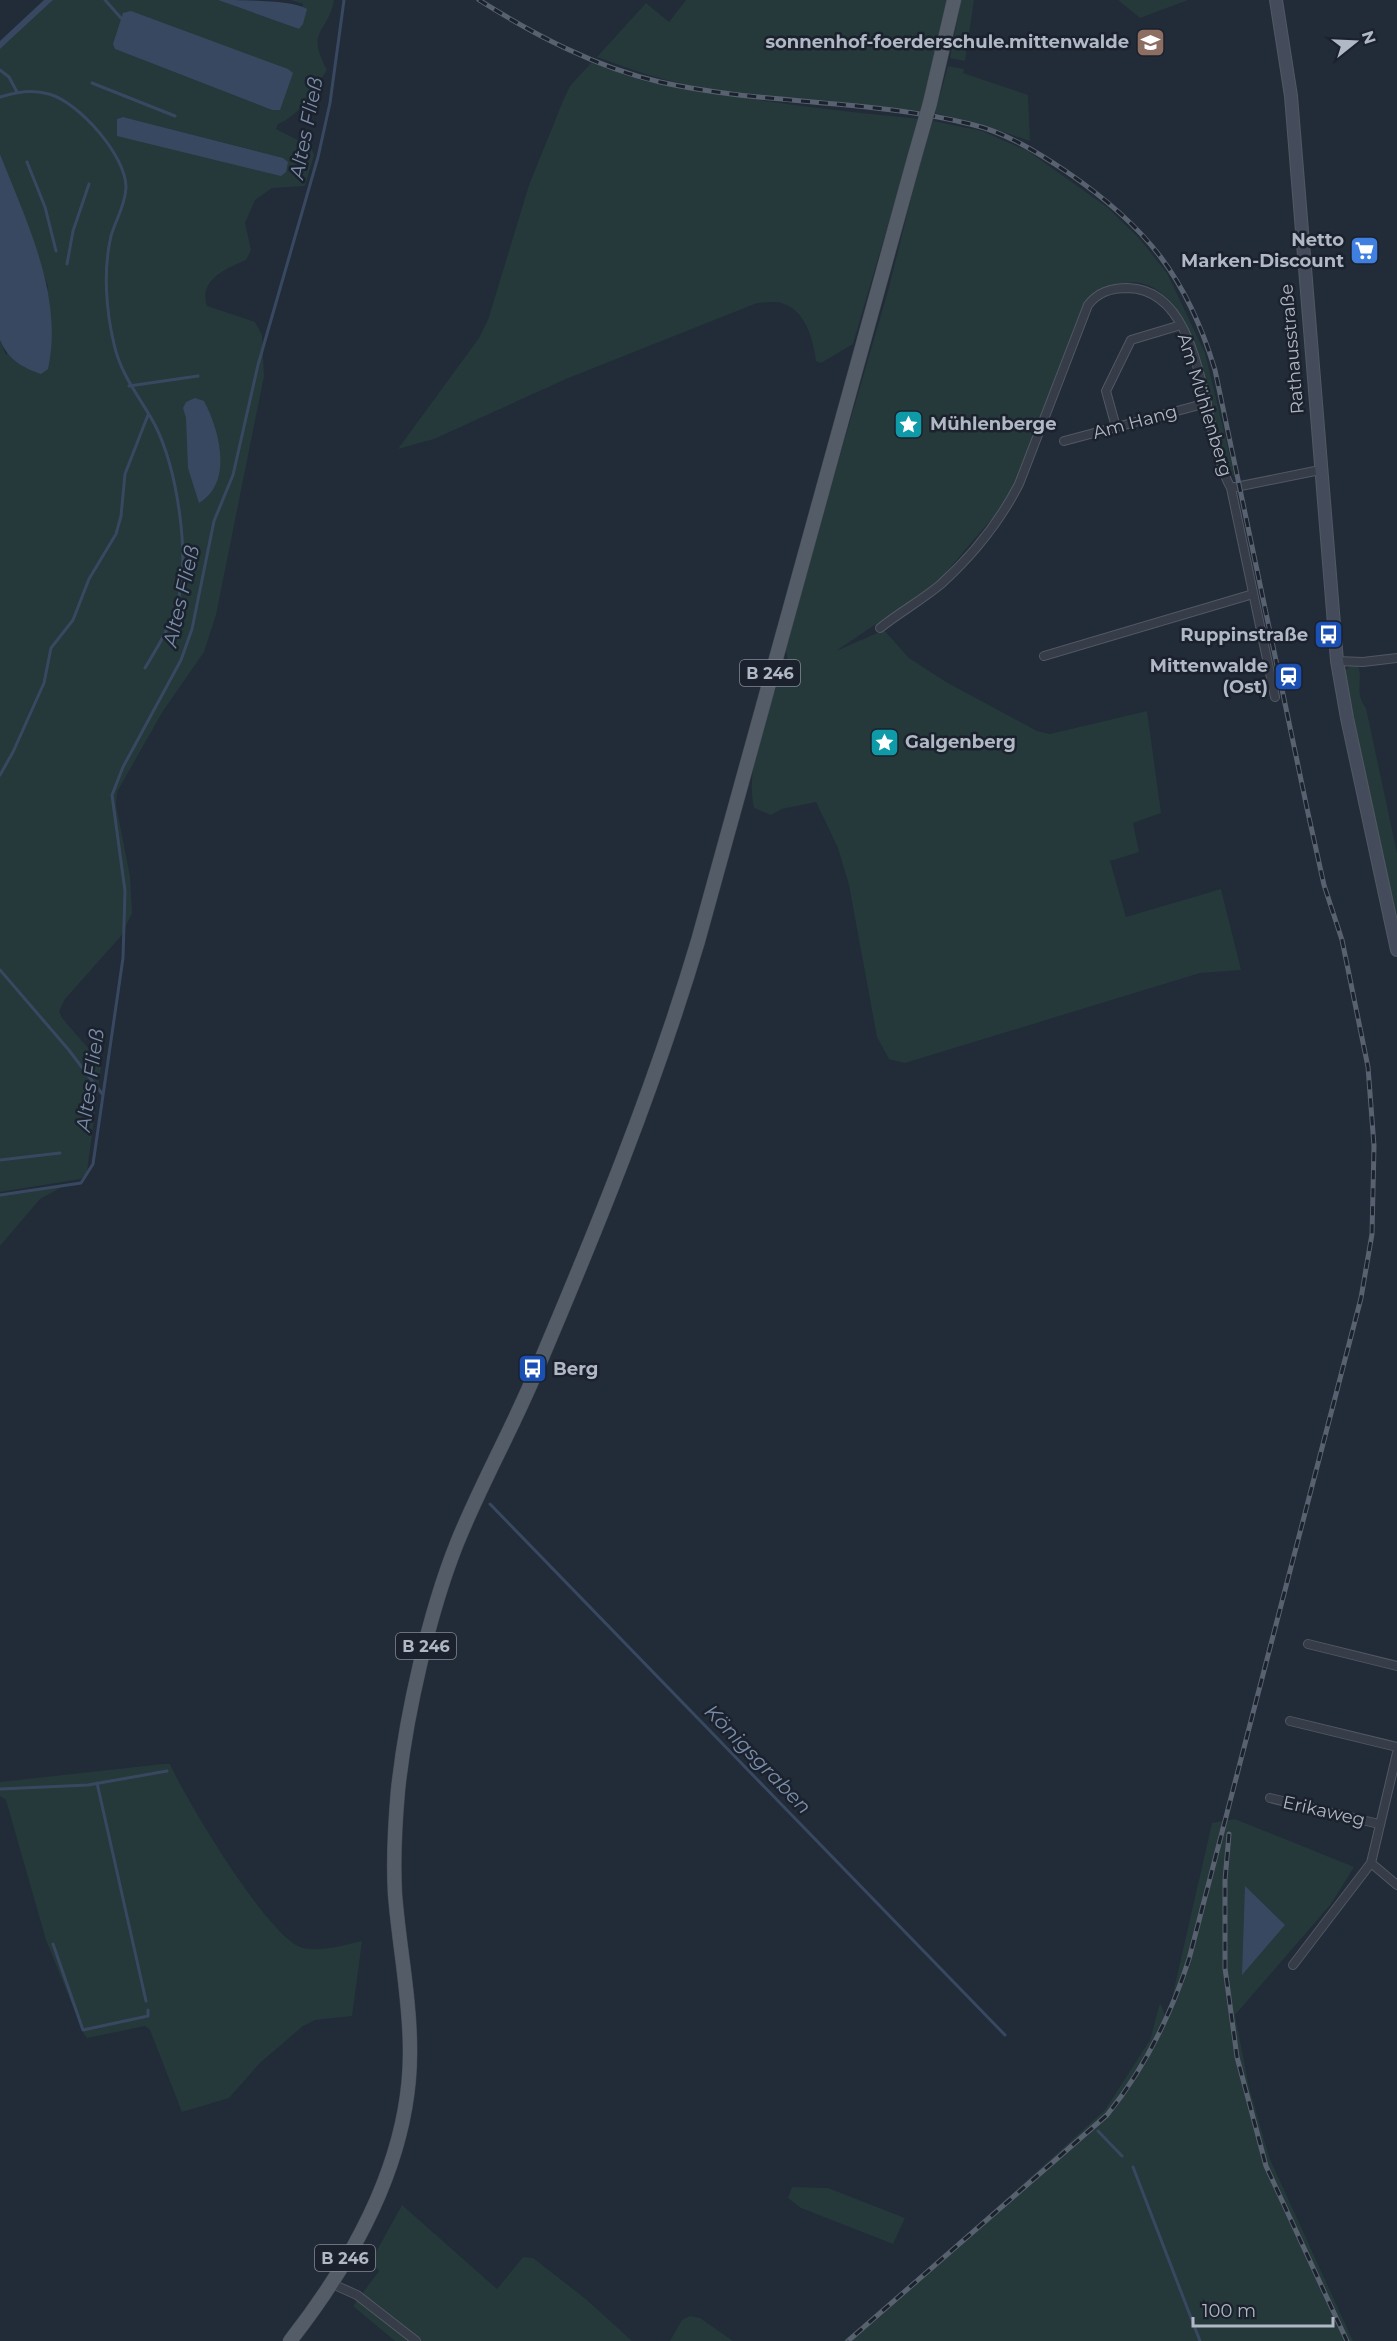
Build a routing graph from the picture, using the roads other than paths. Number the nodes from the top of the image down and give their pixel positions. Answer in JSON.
{"nodes":[{"id":1,"x":954,"y":0,"type":"edge"},
{"id":2,"x":1276,"y":0,"type":"edge"},
{"id":3,"x":1181,"y":325,"type":"junction"},
{"id":4,"x":1207,"y":404,"type":"junction"},
{"id":5,"x":1116,"y":426,"type":"junction"},
{"id":6,"x":1064,"y":441,"type":"dead end"},
{"id":7,"x":1320,"y":470,"type":"junction"},
{"id":8,"x":1232,"y":488,"type":"junction"},
{"id":9,"x":1253,"y":594,"type":"junction"},
{"id":10,"x":880,"y":628,"type":"dead end"},
{"id":11,"x":1044,"y":656,"type":"dead end"},
{"id":12,"x":1397,"y":658,"type":"edge"},
{"id":13,"x":1337,"y":661,"type":"junction"},
{"id":14,"x":1275,"y":697,"type":"dead end"},
{"id":15,"x":1397,"y":950,"type":"edge"},
{"id":16,"x":1308,"y":1644,"type":"dead end"},
{"id":17,"x":1397,"y":1666,"type":"edge"},
{"id":18,"x":1290,"y":1721,"type":"dead end"},
{"id":19,"x":1397,"y":1747,"type":"edge"},
{"id":20,"x":1397,"y":1753,"type":"edge"},
{"id":21,"x":1270,"y":1798,"type":"dead end"},
{"id":22,"x":1378,"y":1824,"type":"junction"},
{"id":23,"x":1371,"y":1863,"type":"junction"},
{"id":24,"x":1397,"y":1885,"type":"edge"},
{"id":25,"x":1293,"y":1965,"type":"dead end"},
{"id":26,"x":330,"y":2283,"type":"junction"},
{"id":27,"x":290,"y":2341,"type":"edge"},
{"id":28,"x":416,"y":2341,"type":"edge"}],
"edges":[{"from":1,"to":26,"type":"main road","number":"B 246","bridge":true},
{"from":2,"to":7,"type":"main road","name":"Rathausstraße"},
{"from":3,"to":4,"type":"street","name":"Am Mühlenberg"},
{"from":3,"to":5,"type":"street"},
{"from":3,"to":10,"type":"street","name":"Am Mühlenberg"},
{"from":4,"to":5,"type":"street","name":"Am Hang"},
{"from":4,"to":8,"type":"street","name":"Am Mühlenberg"},
{"from":5,"to":6,"type":"street","name":"Am Hang"},
{"from":7,"to":8,"type":"street"},
{"from":7,"to":13,"type":"main road","name":"Rathausstraße"},
{"from":8,"to":9,"type":"street","name":"Am Mühlenberg"},
{"from":9,"to":11,"type":"street"},
{"from":9,"to":14,"type":"street","name":"Am Mühlenberg"},
{"from":12,"to":13,"type":"street"},
{"from":13,"to":15,"type":"main road","name":"Rathausstraße"},
{"from":16,"to":17,"type":"street"},
{"from":18,"to":19,"type":"street"},
{"from":20,"to":22,"type":"street"},
{"from":21,"to":22,"type":"street","name":"Erikaweg"},
{"from":22,"to":23,"type":"street"},
{"from":23,"to":24,"type":"street"},
{"from":23,"to":25,"type":"street"},
{"from":26,"to":27,"type":"main road","number":"B 246"},
{"from":26,"to":28,"type":"street"}]}
